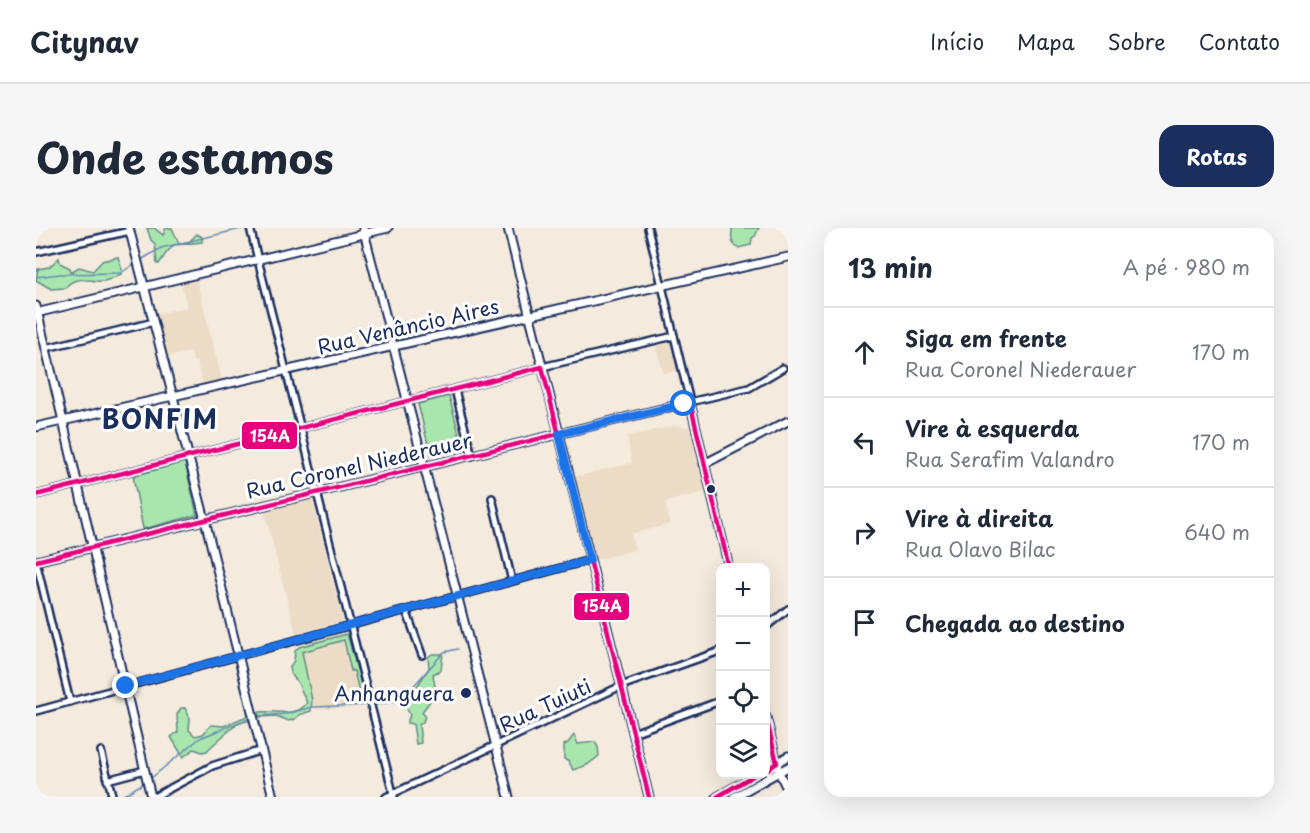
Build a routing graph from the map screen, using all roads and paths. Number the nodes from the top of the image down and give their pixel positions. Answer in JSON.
{"nodes":[{"id":1,"x":249,"y":228,"type":"edge"},
{"id":2,"x":388,"y":228,"type":"edge"},
{"id":3,"x":508,"y":228,"type":"edge"},
{"id":4,"x":648,"y":228,"type":"edge"},
{"id":5,"x":130,"y":229,"type":"edge"},
{"id":6,"x":364,"y":231,"type":"edge"},
{"id":7,"x":36,"y":252,"type":"edge"},
{"id":8,"x":788,"y":257,"type":"edge"},
{"id":9,"x":258,"y":260,"type":"junction"},
{"id":10,"x":662,"y":286,"type":"junction"},
{"id":11,"x":144,"y":287,"type":"junction"},
{"id":12,"x":37,"y":311,"type":"edge"},
{"id":13,"x":529,"y":316,"type":"junction"},
{"id":14,"x":154,"y":322,"type":"junction"},
{"id":15,"x":674,"y":336,"type":"junction"},
{"id":16,"x":394,"y":347,"type":"junction"},
{"id":17,"x":46,"y":348,"type":"junction"},
{"id":18,"x":542,"y":368,"type":"junction"},
{"id":19,"x":783,"y":368,"type":"dead end"},
{"id":20,"x":286,"y":371,"type":"junction"},
{"id":21,"x":454,"y":390,"type":"junction"},
{"id":22,"x":173,"y":396,"type":"junction"},
{"id":23,"x":409,"y":401,"type":"junction"},
{"id":24,"x":690,"y":402,"type":"junction"},
{"id":25,"x":63,"y":421,"type":"junction"},
{"id":26,"x":788,"y":422,"type":"edge"},
{"id":27,"x":36,"y":427,"type":"edge"},
{"id":28,"x":300,"y":428,"type":"junction"},
{"id":29,"x":559,"y":434,"type":"junction"},
{"id":30,"x":472,"y":456,"type":"junction"},
{"id":31,"x":189,"y":457,"type":"junction"},
{"id":32,"x":704,"y":464,"type":"junction"},
{"id":33,"x":424,"y":467,"type":"junction"},
{"id":34,"x":78,"y":485,"type":"junction"},
{"id":35,"x":317,"y":492,"type":"junction"},
{"id":36,"x":36,"y":495,"type":"edge"},
{"id":37,"x":492,"y":498,"type":"dead end"},
{"id":38,"x":205,"y":519,"type":"junction"},
{"id":39,"x":93,"y":547,"type":"junction"},
{"id":40,"x":590,"y":560,"type":"junction"},
{"id":41,"x":36,"y":561,"type":"edge"},
{"id":42,"x":728,"y":563,"type":"edge"},
{"id":43,"x":512,"y":581,"type":"junction"},
{"id":44,"x":457,"y":596,"type":"junction"},
{"id":45,"x":788,"y":609,"type":"edge"},
{"id":46,"x":405,"y":610,"type":"junction"},
{"id":47,"x":770,"y":623,"type":"edge"},
{"id":48,"x":351,"y":625,"type":"junction"},
{"id":49,"x":716,"y":652,"type":"edge"},
{"id":50,"x":238,"y":655,"type":"junction"},
{"id":51,"x":422,"y":655,"type":"dead end"},
{"id":52,"x":126,"y":686,"type":"junction"},
{"id":53,"x":621,"y":686,"type":"junction"},
{"id":54,"x":70,"y":702,"type":"junction"},
{"id":55,"x":716,"y":702,"type":"edge"},
{"id":56,"x":36,"y":711,"type":"edge"},
{"id":57,"x":767,"y":725,"type":"edge"},
{"id":58,"x":633,"y":733,"type":"junction"},
{"id":59,"x":495,"y":745,"type":"junction"},
{"id":60,"x":262,"y":750,"type":"junction"},
{"id":61,"x":101,"y":751,"type":"dead end"},
{"id":62,"x":788,"y":756,"type":"edge"},
{"id":63,"x":777,"y":763,"type":"junction"},
{"id":64,"x":770,"y":767,"type":"edge"},
{"id":65,"x":788,"y":767,"type":"edge"},
{"id":66,"x":145,"y":770,"type":"junction"},
{"id":67,"x":779,"y":772,"type":"junction"},
{"id":68,"x":748,"y":779,"type":"edge"},
{"id":69,"x":107,"y":780,"type":"junction"},
{"id":70,"x":788,"y":791,"type":"edge"},
{"id":71,"x":111,"y":795,"type":"dead end"},
{"id":72,"x":394,"y":795,"type":"edge"},
{"id":73,"x":152,"y":797,"type":"edge"},
{"id":74,"x":273,"y":797,"type":"edge"},
{"id":75,"x":386,"y":797,"type":"edge"},
{"id":76,"x":509,"y":797,"type":"edge"},
{"id":77,"x":649,"y":797,"type":"edge"},
{"id":78,"x":717,"y":797,"type":"edge"},
{"id":79,"x":734,"y":797,"type":"edge"}],
"edges":[{"from":1,"to":9,"type":"street"},
{"from":2,"to":6,"type":"street"},
{"from":3,"to":13,"type":"street"},
{"from":4,"to":10,"type":"street"},
{"from":5,"to":7,"type":"street"},
{"from":5,"to":11,"type":"street"},
{"from":6,"to":9,"type":"street"},
{"from":6,"to":16,"type":"street"},
{"from":8,"to":10,"type":"street","name":"Rua Venâncio Aires"},
{"from":9,"to":11,"type":"street"},
{"from":9,"to":20,"type":"street"},
{"from":10,"to":13,"type":"street","name":"Rua Venâncio Aires"},
{"from":10,"to":15,"type":"street"},
{"from":11,"to":12,"type":"street"},
{"from":11,"to":14,"type":"street"},
{"from":12,"to":17,"type":"street"},
{"from":13,"to":16,"type":"street","name":"Rua Venâncio Aires"},
{"from":13,"to":18,"type":"street"},
{"from":14,"to":17,"type":"street"},
{"from":14,"to":22,"type":"street"},
{"from":15,"to":18,"type":"street"},
{"from":15,"to":24,"type":"street"},
{"from":16,"to":20,"type":"street","name":"Rua Venâncio Aires"},
{"from":16,"to":23,"type":"street"},
{"from":17,"to":25,"type":"street"},
{"from":18,"to":21,"type":"street"},
{"from":18,"to":29,"type":"street"},
{"from":19,"to":24,"type":"street"},
{"from":20,"to":22,"type":"street","name":"Rua Venâncio Aires"},
{"from":20,"to":28,"type":"street"},
{"from":21,"to":23,"type":"street"},
{"from":21,"to":30,"type":"street"},
{"from":22,"to":25,"type":"street","name":"Rua Venâncio Aires"},
{"from":22,"to":31,"type":"street"},
{"from":23,"to":28,"type":"street"},
{"from":23,"to":33,"type":"street"},
{"from":24,"to":29,"type":"street","name":"Rua Coronel Niederauer"},
{"from":24,"to":32,"type":"street"},
{"from":25,"to":27,"type":"street","name":"Rua Venâncio Aires"},
{"from":25,"to":34,"type":"street"},
{"from":26,"to":32,"type":"street"},
{"from":28,"to":31,"type":"street"},
{"from":28,"to":35,"type":"street"},
{"from":29,"to":30,"type":"street","name":"Rua Coronel Niederauer"},
{"from":29,"to":40,"type":"street"},
{"from":30,"to":33,"type":"street","name":"Rua Coronel Niederauer"},
{"from":31,"to":34,"type":"street"},
{"from":31,"to":38,"type":"street"},
{"from":32,"to":42,"type":"street"},
{"from":33,"to":35,"type":"street","name":"Rua Coronel Niederauer"},
{"from":33,"to":44,"type":"street"},
{"from":34,"to":36,"type":"street"},
{"from":34,"to":39,"type":"street"},
{"from":35,"to":38,"type":"street","name":"Rua Coronel Niederauer"},
{"from":35,"to":48,"type":"street"},
{"from":37,"to":43,"type":"street"},
{"from":38,"to":39,"type":"street","name":"Rua Coronel Niederauer"},
{"from":38,"to":50,"type":"street"},
{"from":39,"to":41,"type":"street","name":"Rua Coronel Niederauer"},
{"from":39,"to":52,"type":"street"},
{"from":40,"to":43,"type":"street"},
{"from":40,"to":53,"type":"street"},
{"from":41,"to":54,"type":"street"},
{"from":43,"to":44,"type":"street"},
{"from":44,"to":46,"type":"street"},
{"from":44,"to":59,"type":"street"},
{"from":45,"to":47,"type":"street"},
{"from":46,"to":48,"type":"street"},
{"from":46,"to":51,"type":"street"},
{"from":48,"to":50,"type":"street"},
{"from":48,"to":72,"type":"street"},
{"from":49,"to":53,"type":"street","name":"Rua Tuiuti"},
{"from":50,"to":52,"type":"street"},
{"from":50,"to":60,"type":"street"},
{"from":52,"to":54,"type":"street"},
{"from":52,"to":66,"type":"street"},
{"from":53,"to":58,"type":"street"},
{"from":53,"to":59,"type":"street","name":"Rua Tuiuti"},
{"from":54,"to":56,"type":"street"},
{"from":55,"to":58,"type":"street"},
{"from":57,"to":63,"type":"street"},
{"from":58,"to":77,"type":"street"},
{"from":59,"to":72,"type":"street","name":"Rua Tuiuti"},
{"from":59,"to":76,"type":"street"},
{"from":60,"to":73,"type":"street"},
{"from":60,"to":74,"type":"street"},
{"from":61,"to":69,"type":"street"},
{"from":62,"to":63,"type":"street"},
{"from":63,"to":64,"type":"street"},
{"from":63,"to":67,"type":"street"},
{"from":65,"to":67,"type":"street"},
{"from":66,"to":69,"type":"street"},
{"from":66,"to":73,"type":"street"},
{"from":67,"to":70,"type":"street"},
{"from":67,"to":79,"type":"street"},
{"from":68,"to":78,"type":"street"},
{"from":69,"to":71,"type":"street"},
{"from":72,"to":75,"type":"street","name":"Rua Tuiuti"}]}
